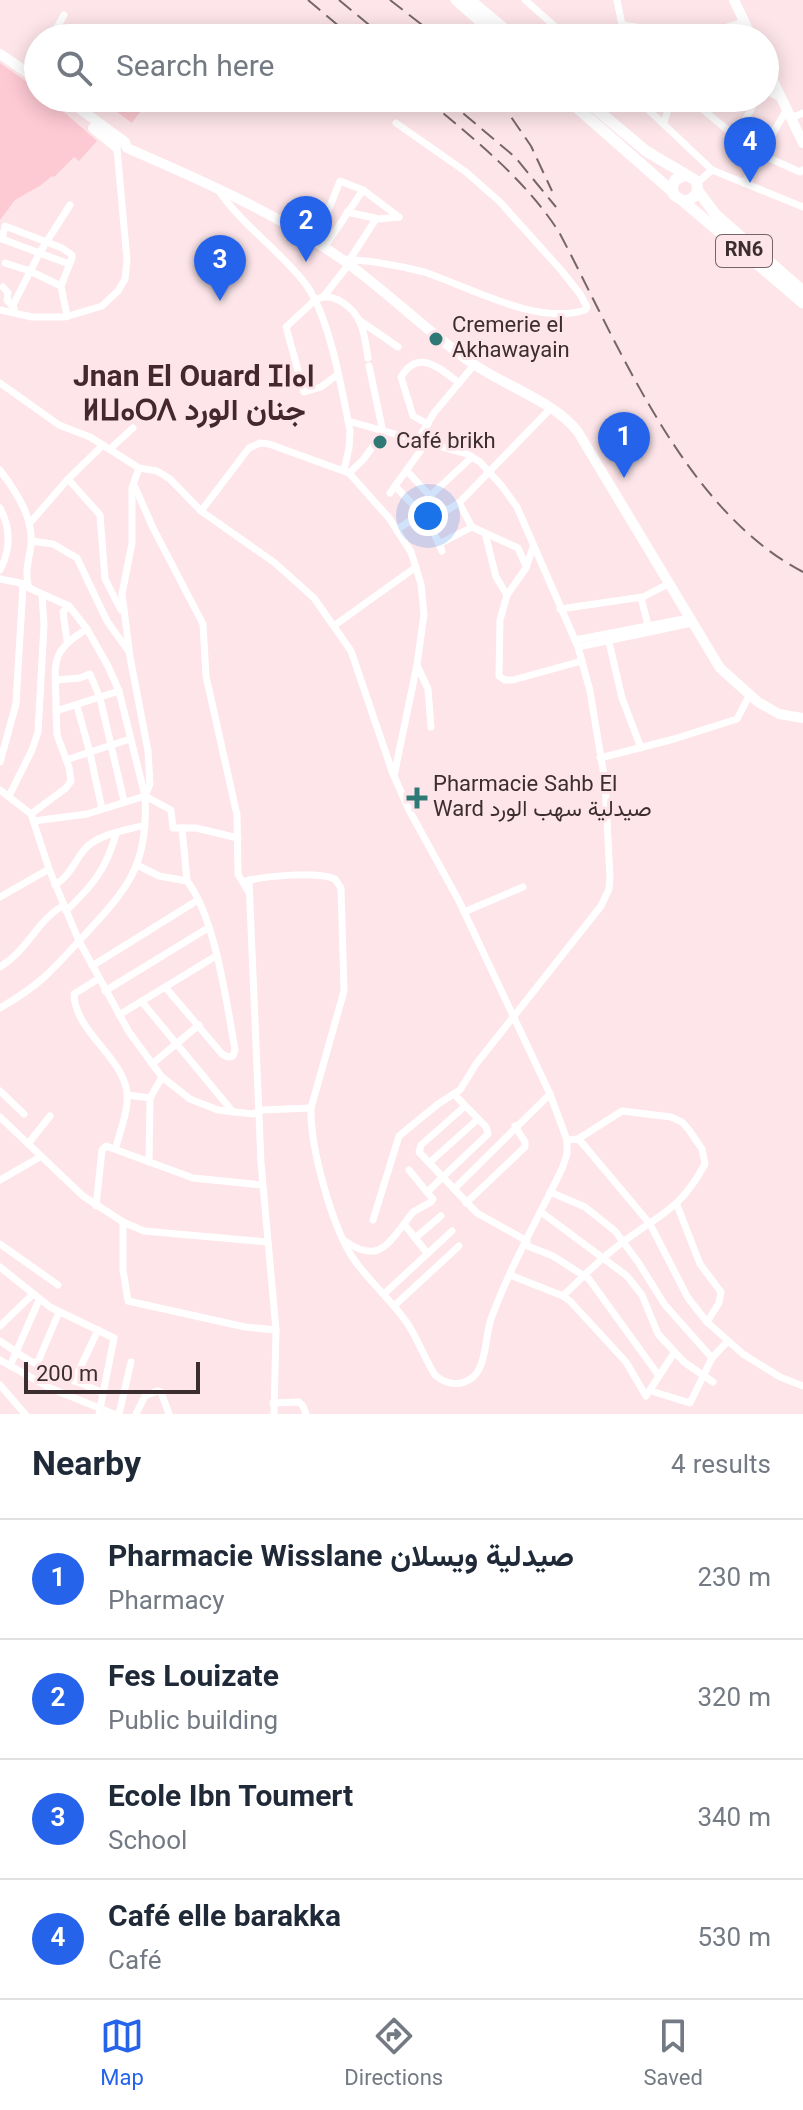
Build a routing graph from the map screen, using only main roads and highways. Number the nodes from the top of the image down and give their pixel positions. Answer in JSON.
{"nodes":[{"id":1,"x":456,"y":0,"type":"edge"},
{"id":2,"x":470,"y":0,"type":"edge"},
{"id":3,"x":483,"y":24,"type":"edge"},
{"id":4,"x":498,"y":24,"type":"edge"},
{"id":5,"x":582,"y":112,"type":"edge"},
{"id":6,"x":600,"y":112,"type":"edge"},
{"id":7,"x":685,"y":175,"type":"junction"},
{"id":8,"x":697,"y":187,"type":"junction"},
{"id":9,"x":673,"y":192,"type":"junction"},
{"id":10,"x":683,"y":201,"type":"junction"},
{"id":11,"x":803,"y":291,"type":"edge"},
{"id":12,"x":803,"y":303,"type":"edge"}],
"edges":[{"from":1,"to":3,"type":"main road"},
{"from":2,"to":4,"type":"main road"},
{"from":5,"to":9,"type":"main road","number":"RN6"},
{"from":6,"to":7,"type":"main road","number":"RN6"},
{"from":7,"to":8,"type":"main road","number":"RN6"},
{"from":7,"to":9,"type":"main road"},
{"from":8,"to":10,"type":"main road"},
{"from":8,"to":11,"type":"main road","number":"RN6"},
{"from":9,"to":10,"type":"main road","number":"RN6"},
{"from":10,"to":12,"type":"main road","number":"RN6"}]}
